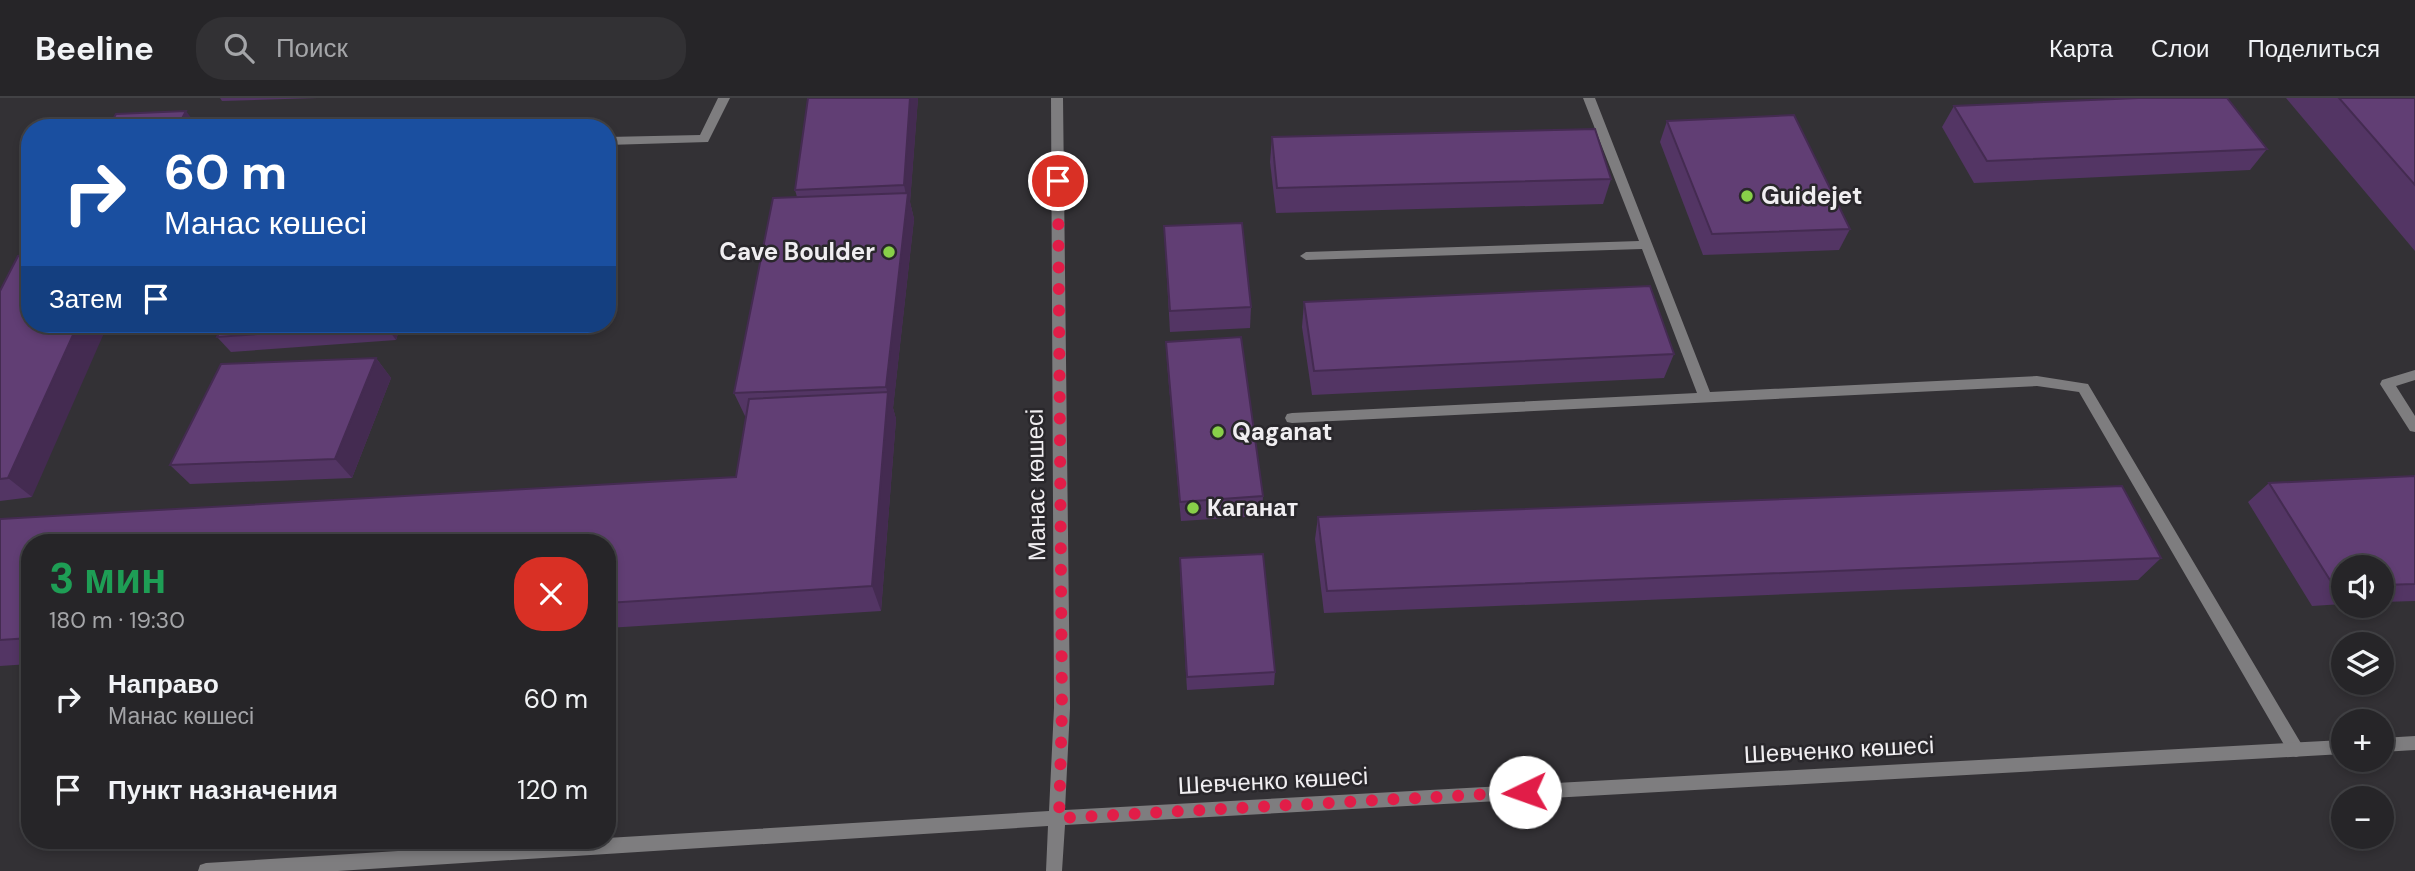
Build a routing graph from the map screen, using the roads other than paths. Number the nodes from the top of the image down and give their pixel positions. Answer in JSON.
{"nodes":[{"id":1,"x":724,"y":98,"type":"edge"},
{"id":2,"x":1057,"y":98,"type":"edge"},
{"id":3,"x":1590,"y":98,"type":"edge"},
{"id":4,"x":616,"y":141,"type":"edge"},
{"id":5,"x":1647,"y":245,"type":"junction"},
{"id":6,"x":1306,"y":256,"type":"dead end"},
{"id":7,"x":2415,"y":375,"type":"edge"},
{"id":8,"x":1706,"y":398,"type":"junction"},
{"id":9,"x":1292,"y":418,"type":"dead end"},
{"id":10,"x":2415,"y":427,"type":"edge"},
{"id":11,"x":2415,"y":743,"type":"edge"},
{"id":12,"x":2394,"y":744,"type":"edge"},
{"id":13,"x":2331,"y":748,"type":"edge"},
{"id":14,"x":2296,"y":750,"type":"junction"},
{"id":15,"x":1059,"y":818,"type":"junction"},
{"id":16,"x":616,"y":846,"type":"edge"},
{"id":17,"x":560,"y":849,"type":"edge"},
{"id":18,"x":206,"y":871,"type":"edge"},
{"id":19,"x":1054,"y":871,"type":"edge"}],
"edges":[{"from":1,"to":4,"type":"street"},
{"from":2,"to":15,"type":"street","name":"Манас көшесі"},
{"from":3,"to":5,"type":"street"},
{"from":5,"to":6,"type":"street"},
{"from":5,"to":8,"type":"street"},
{"from":7,"to":10,"type":"street"},
{"from":8,"to":9,"type":"street"},
{"from":8,"to":14,"type":"street"},
{"from":11,"to":12,"type":"street"},
{"from":13,"to":14,"type":"street","name":"Шевченко көшесі"},
{"from":14,"to":15,"type":"street","name":"Шевченко көшесі"},
{"from":15,"to":16,"type":"street","name":"Шевченко көшесі"},
{"from":15,"to":19,"type":"street","name":"Манас көшесі"},
{"from":17,"to":18,"type":"street","name":"Шевченко көшесі"}]}
